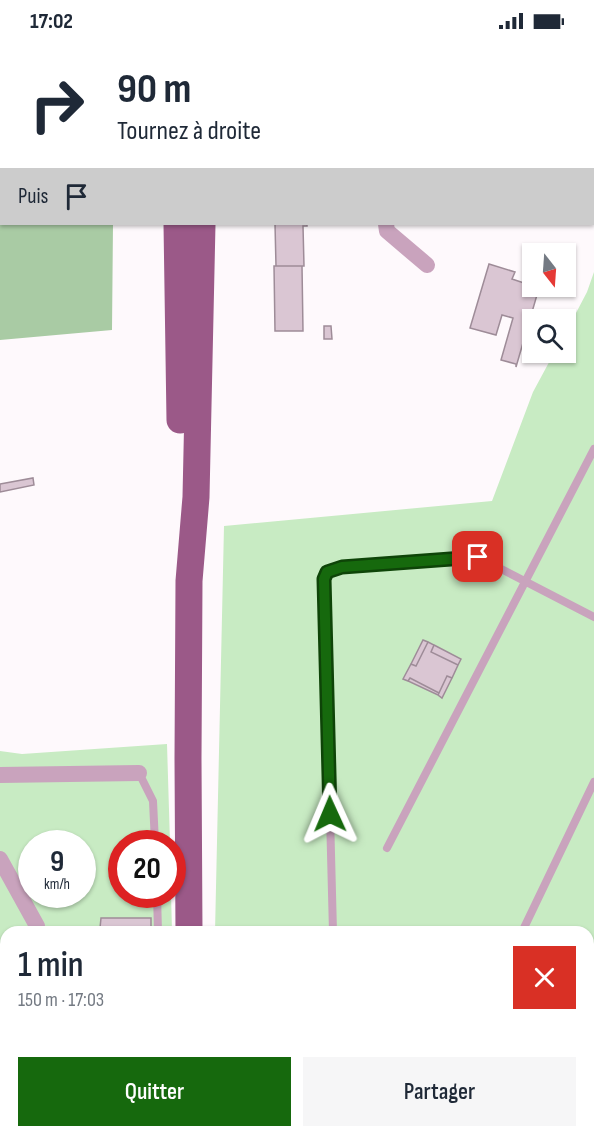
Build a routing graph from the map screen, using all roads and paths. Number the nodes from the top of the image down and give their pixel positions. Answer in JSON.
{"nodes":[{"id":1,"x":177,"y":225,"type":"edge"},
{"id":2,"x":202,"y":225,"type":"edge"},
{"id":3,"x":386,"y":225,"type":"edge"},
{"id":4,"x":427,"y":265,"type":"dead end"},
{"id":5,"x":594,"y":449,"type":"edge"},
{"id":6,"x":189,"y":581,"type":"junction"},
{"id":7,"x":525,"y":581,"type":"junction"},
{"id":8,"x":594,"y":617,"type":"edge"},
{"id":9,"x":139,"y":773,"type":"joint"},
{"id":10,"x":0,"y":775,"type":"edge"},
{"id":11,"x":594,"y":782,"type":"edge"},
{"id":12,"x":154,"y":830,"type":"edge"},
{"id":13,"x":387,"y":848,"type":"dead end"},
{"id":14,"x":0,"y":859,"type":"edge"},
{"id":15,"x":157,"y":908,"type":"edge"},
{"id":16,"x":37,"y":926,"type":"edge"},
{"id":17,"x":158,"y":926,"type":"edge"},
{"id":18,"x":189,"y":926,"type":"edge"},
{"id":19,"x":333,"y":926,"type":"edge"},
{"id":20,"x":525,"y":926,"type":"edge"}],
"edges":[{"from":1,"to":6,"type":"main road"},
{"from":2,"to":6,"type":"main road"},
{"from":3,"to":4,"type":"street"},
{"from":5,"to":7,"type":"lane"},
{"from":6,"to":18,"type":"main road"},
{"from":7,"to":8,"type":"lane"},
{"from":7,"to":13,"type":"lane"},
{"from":7,"to":19,"type":"lane"},
{"from":9,"to":10,"type":"street"},
{"from":9,"to":12,"type":"lane"},
{"from":11,"to":20,"type":"lane"},
{"from":14,"to":16,"type":"street"},
{"from":15,"to":17,"type":"lane"}]}
